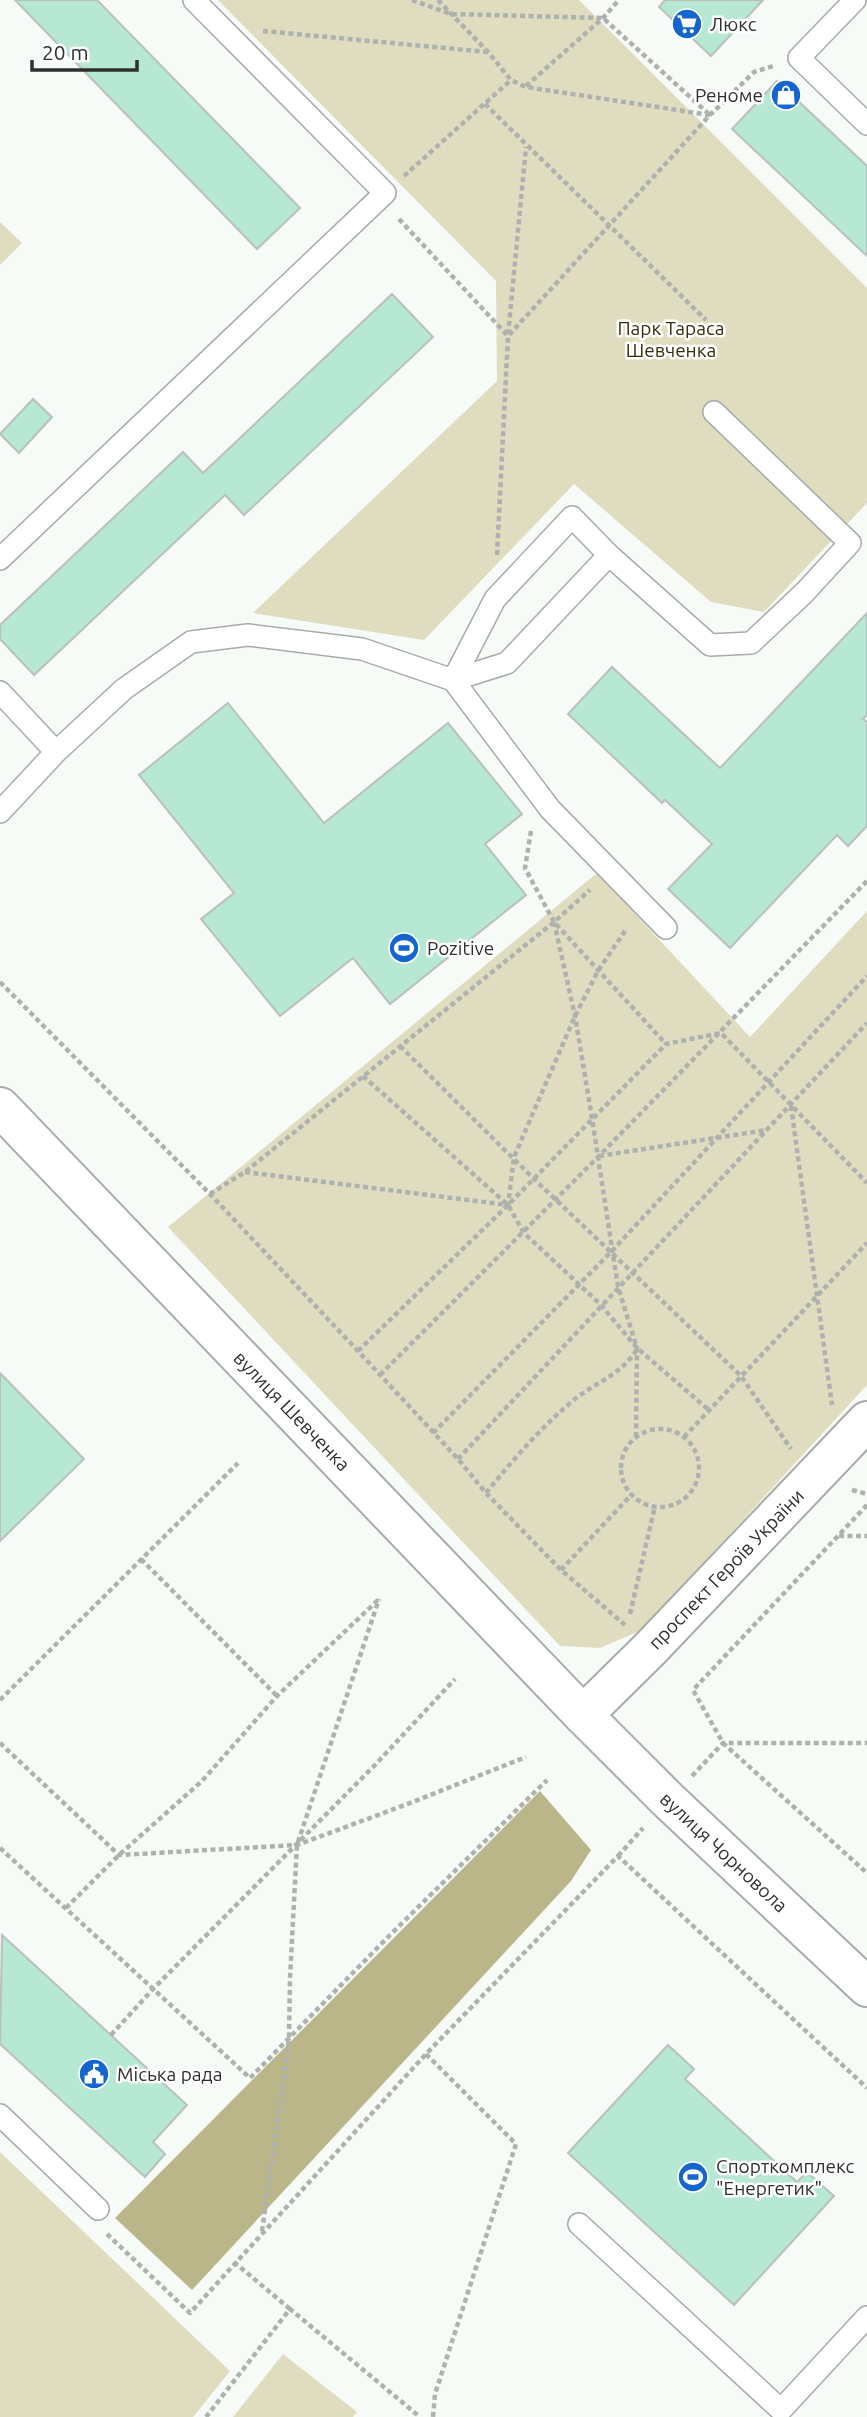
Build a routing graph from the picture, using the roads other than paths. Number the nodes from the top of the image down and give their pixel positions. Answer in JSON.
{"nodes":[{"id":1,"x":194,"y":0,"type":"edge"},
{"id":2,"x":855,"y":0,"type":"edge"},
{"id":3,"x":867,"y":124,"type":"edge"},
{"id":4,"x":714,"y":412,"type":"dead end"},
{"id":5,"x":609,"y":555,"type":"junction"},
{"id":6,"x":0,"y":559,"type":"edge"},
{"id":7,"x":453,"y":680,"type":"junction"},
{"id":8,"x":0,"y":692,"type":"edge"},
{"id":9,"x":56,"y":752,"type":"junction"},
{"id":10,"x":0,"y":812,"type":"edge"},
{"id":11,"x":666,"y":928,"type":"dead end"},
{"id":12,"x":0,"y":1107,"type":"edge"},
{"id":13,"x":867,"y":1421,"type":"edge"},
{"id":14,"x":583,"y":1715,"type":"junction"},
{"id":15,"x":867,"y":1987,"type":"edge"},
{"id":16,"x":0,"y":2115,"type":"edge"},
{"id":17,"x":98,"y":2209,"type":"dead end"},
{"id":18,"x":579,"y":2224,"type":"dead end"},
{"id":19,"x":867,"y":2317,"type":"edge"},
{"id":20,"x":781,"y":2415,"type":"edge"}],
"edges":[{"from":1,"to":6,"type":"lane"},
{"from":2,"to":3,"type":"lane"},
{"from":4,"to":5,"type":"lane"},
{"from":5,"to":7,"type":"lane"},
{"from":5,"to":7,"type":"lane"},
{"from":7,"to":9,"type":"lane"},
{"from":7,"to":11,"type":"lane"},
{"from":8,"to":9,"type":"lane"},
{"from":9,"to":10,"type":"lane"},
{"from":12,"to":14,"type":"street","name":"вулиця Шевченка"},
{"from":13,"to":14,"type":"street","name":"проспект Героїв України"},
{"from":14,"to":15,"type":"street","name":"вулиця Чорновола"},
{"from":16,"to":17,"type":"lane"},
{"from":18,"to":20,"type":"lane"},
{"from":19,"to":20,"type":"lane"}]}
